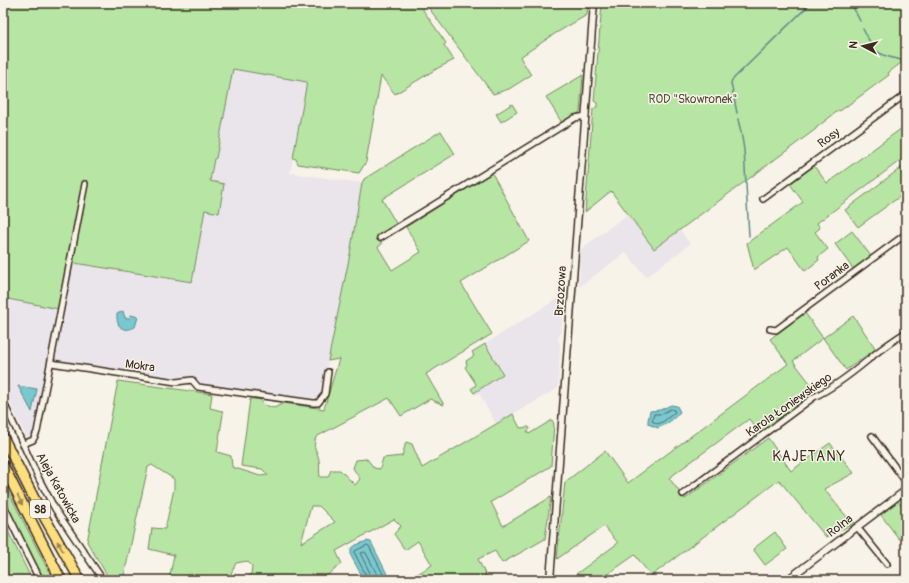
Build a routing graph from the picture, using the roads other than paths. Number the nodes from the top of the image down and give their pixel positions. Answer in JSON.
{"nodes":[{"id":1,"x":594,"y":3,"type":"edge"},
{"id":2,"x":906,"y":94,"type":"edge"},
{"id":3,"x":586,"y":116,"type":"junction"},
{"id":4,"x":85,"y":184,"type":"dead end"},
{"id":5,"x":763,"y":199,"type":"dead end"},
{"id":6,"x":906,"y":234,"type":"edge"},
{"id":7,"x":380,"y":238,"type":"dead end"},
{"id":8,"x":770,"y":329,"type":"dead end"},
{"id":9,"x":906,"y":332,"type":"edge"},
{"id":10,"x":51,"y":363,"type":"junction"},
{"id":11,"x":328,"y":372,"type":"dead end"},
{"id":12,"x":3,"y":401,"type":"edge"},
{"id":13,"x":872,"y":436,"type":"dead end"},
{"id":14,"x":3,"y":437,"type":"edge"},
{"id":15,"x":23,"y":444,"type":"junction"},
{"id":16,"x":3,"y":465,"type":"edge"},
{"id":17,"x":906,"y":482,"type":"edge"},
{"id":18,"x":906,"y":490,"type":"edge"},
{"id":19,"x":683,"y":494,"type":"dead end"},
{"id":20,"x":3,"y":505,"type":"edge"},
{"id":21,"x":857,"y":527,"type":"junction"},
{"id":22,"x":887,"y":564,"type":"dead end"},
{"id":23,"x":40,"y":580,"type":"edge"},
{"id":24,"x":61,"y":580,"type":"edge"},
{"id":25,"x":80,"y":580,"type":"edge"},
{"id":26,"x":103,"y":580,"type":"edge"},
{"id":27,"x":550,"y":580,"type":"edge"},
{"id":28,"x":787,"y":580,"type":"edge"}],
"edges":[{"from":1,"to":3,"type":"street","name":"Brzozowa"},
{"from":2,"to":5,"type":"street","name":"Rosy"},
{"from":3,"to":7,"type":"street"},
{"from":3,"to":27,"type":"street","name":"Brzozowa"},
{"from":4,"to":10,"type":"street"},
{"from":6,"to":8,"type":"street","name":"Poranka"},
{"from":9,"to":19,"type":"street","name":"Karola Łoniewskiego"},
{"from":10,"to":11,"type":"street","name":"Mokra"},
{"from":10,"to":15,"type":"street"},
{"from":12,"to":15,"type":"street","name":"Aleja Katowicka"},
{"from":13,"to":17,"type":"street"},
{"from":25,"to":14,"type":"highway","number":"S8","one_way":true},
{"from":15,"to":26,"type":"street","name":"Aleja Katowicka"},
{"from":16,"to":24,"type":"highway","number":"S8","one_way":true},
{"from":18,"to":21,"type":"street","name":"Rolna"},
{"from":20,"to":23,"type":"street"},
{"from":21,"to":22,"type":"street"},
{"from":21,"to":28,"type":"street","name":"Rolna"}]}
